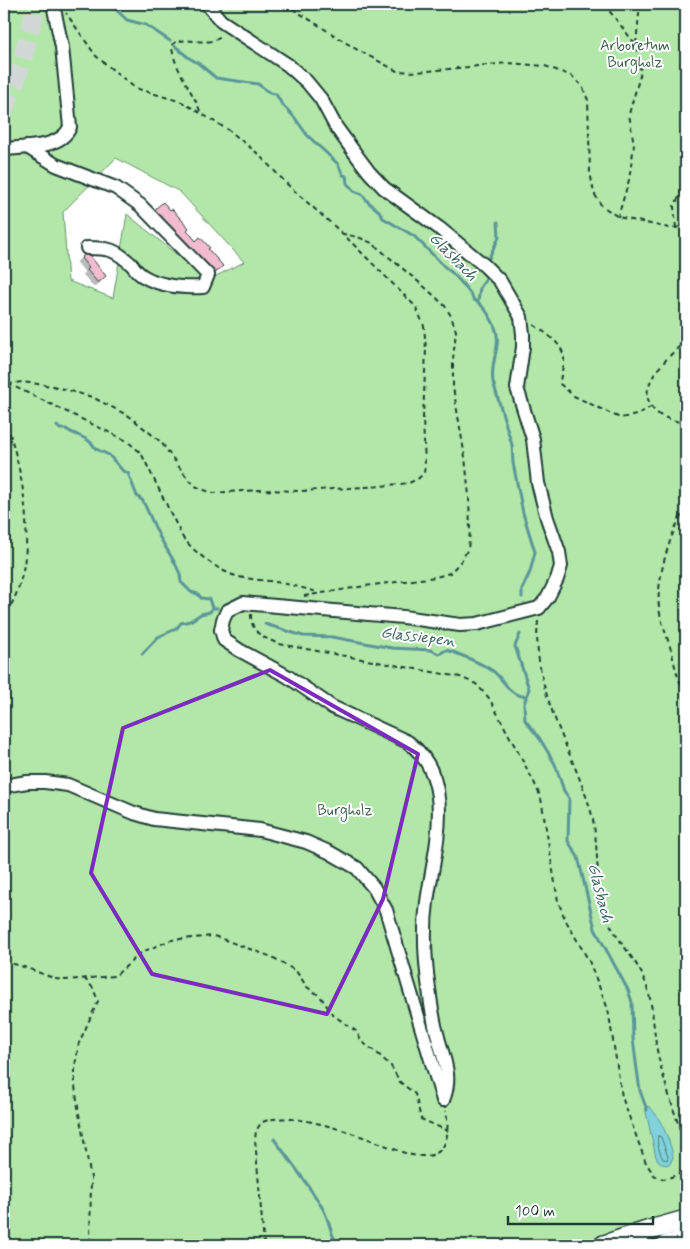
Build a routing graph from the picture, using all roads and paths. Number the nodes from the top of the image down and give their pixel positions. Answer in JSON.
{"nodes":[{"id":1,"x":207,"y":4,"type":"edge"},
{"id":2,"x":285,"y":4,"type":"edge"},
{"id":3,"x":604,"y":4,"type":"edge"},
{"id":4,"x":640,"y":4,"type":"edge"},
{"id":5,"x":59,"y":7,"type":"edge"},
{"id":6,"x":230,"y":28,"type":"junction"},
{"id":7,"x":636,"y":45,"type":"junction"},
{"id":8,"x":200,"y":112,"type":"junction"},
{"id":9,"x":27,"y":147,"type":"junction"},
{"id":10,"x":4,"y":149,"type":"edge"},
{"id":11,"x":686,"y":185,"type":"edge"},
{"id":12,"x":618,"y":217,"type":"junction"},
{"id":13,"x":686,"y":224,"type":"edge"},
{"id":14,"x":676,"y":228,"type":"junction"},
{"id":15,"x":343,"y":234,"type":"junction"},
{"id":16,"x":87,"y":248,"type":"dead end"},
{"id":17,"x":521,"y":317,"type":"junction"},
{"id":18,"x":686,"y":340,"type":"edge"},
{"id":19,"x":4,"y":375,"type":"edge"},
{"id":20,"x":8,"y":384,"type":"junction"},
{"id":21,"x":4,"y":393,"type":"edge"},
{"id":22,"x":652,"y":406,"type":"junction"},
{"id":23,"x":4,"y":416,"type":"edge"},
{"id":24,"x":686,"y":424,"type":"edge"},
{"id":25,"x":686,"y":508,"type":"edge"},
{"id":26,"x":319,"y":593,"type":"junction"},
{"id":27,"x":300,"y":597,"type":"dead end"},
{"id":28,"x":260,"y":605,"type":"junction"},
{"id":29,"x":539,"y":608,"type":"junction"},
{"id":30,"x":4,"y":620,"type":"edge"},
{"id":31,"x":686,"y":694,"type":"edge"},
{"id":32,"x":4,"y":786,"type":"edge"},
{"id":33,"x":4,"y":961,"type":"edge"},
{"id":34,"x":84,"y":978,"type":"junction"},
{"id":35,"x":443,"y":1100,"type":"junction"},
{"id":36,"x":448,"y":1131,"type":"junction"},
{"id":37,"x":686,"y":1149,"type":"edge"},
{"id":38,"x":686,"y":1165,"type":"edge"},
{"id":39,"x":686,"y":1220,"type":"edge"},
{"id":40,"x":686,"y":1240,"type":"edge"},
{"id":41,"x":90,"y":1245,"type":"edge"},
{"id":42,"x":264,"y":1245,"type":"edge"},
{"id":43,"x":604,"y":1245,"type":"edge"},
{"id":44,"x":667,"y":1245,"type":"edge"}],
"edges":[{"from":1,"to":6,"type":"lane"},
{"from":2,"to":12,"type":"path"},
{"from":3,"to":7,"type":"path"},
{"from":4,"to":7,"type":"path"},
{"from":5,"to":8,"type":"path"},
{"from":5,"to":9,"type":"lane"},
{"from":6,"to":8,"type":"path"},
{"from":6,"to":17,"type":"lane"},
{"from":7,"to":12,"type":"path"},
{"from":8,"to":15,"type":"path"},
{"from":9,"to":10,"type":"lane"},
{"from":9,"to":16,"type":"lane"},
{"from":11,"to":14,"type":"path"},
{"from":12,"to":14,"type":"path"},
{"from":13,"to":14,"type":"path"},
{"from":15,"to":20,"type":"path"},
{"from":15,"to":26,"type":"path"},
{"from":17,"to":22,"type":"path"},
{"from":17,"to":29,"type":"lane"},
{"from":18,"to":22,"type":"path"},
{"from":19,"to":20,"type":"path"},
{"from":20,"to":21,"type":"path"},
{"from":20,"to":26,"type":"path"},
{"from":22,"to":24,"type":"path"},
{"from":23,"to":30,"type":"path"},
{"from":25,"to":31,"type":"path"},
{"from":26,"to":27,"type":"path"},
{"from":28,"to":29,"type":"lane"},
{"from":28,"to":35,"type":"lane"},
{"from":28,"to":38,"type":"path"},
{"from":29,"to":37,"type":"path"},
{"from":32,"to":35,"type":"lane"},
{"from":33,"to":34,"type":"path"},
{"from":34,"to":36,"type":"path"},
{"from":34,"to":41,"type":"path"},
{"from":35,"to":36,"type":"path"},
{"from":36,"to":42,"type":"path"},
{"from":39,"to":43,"type":"highway"},
{"from":40,"to":44,"type":"highway"}]}
